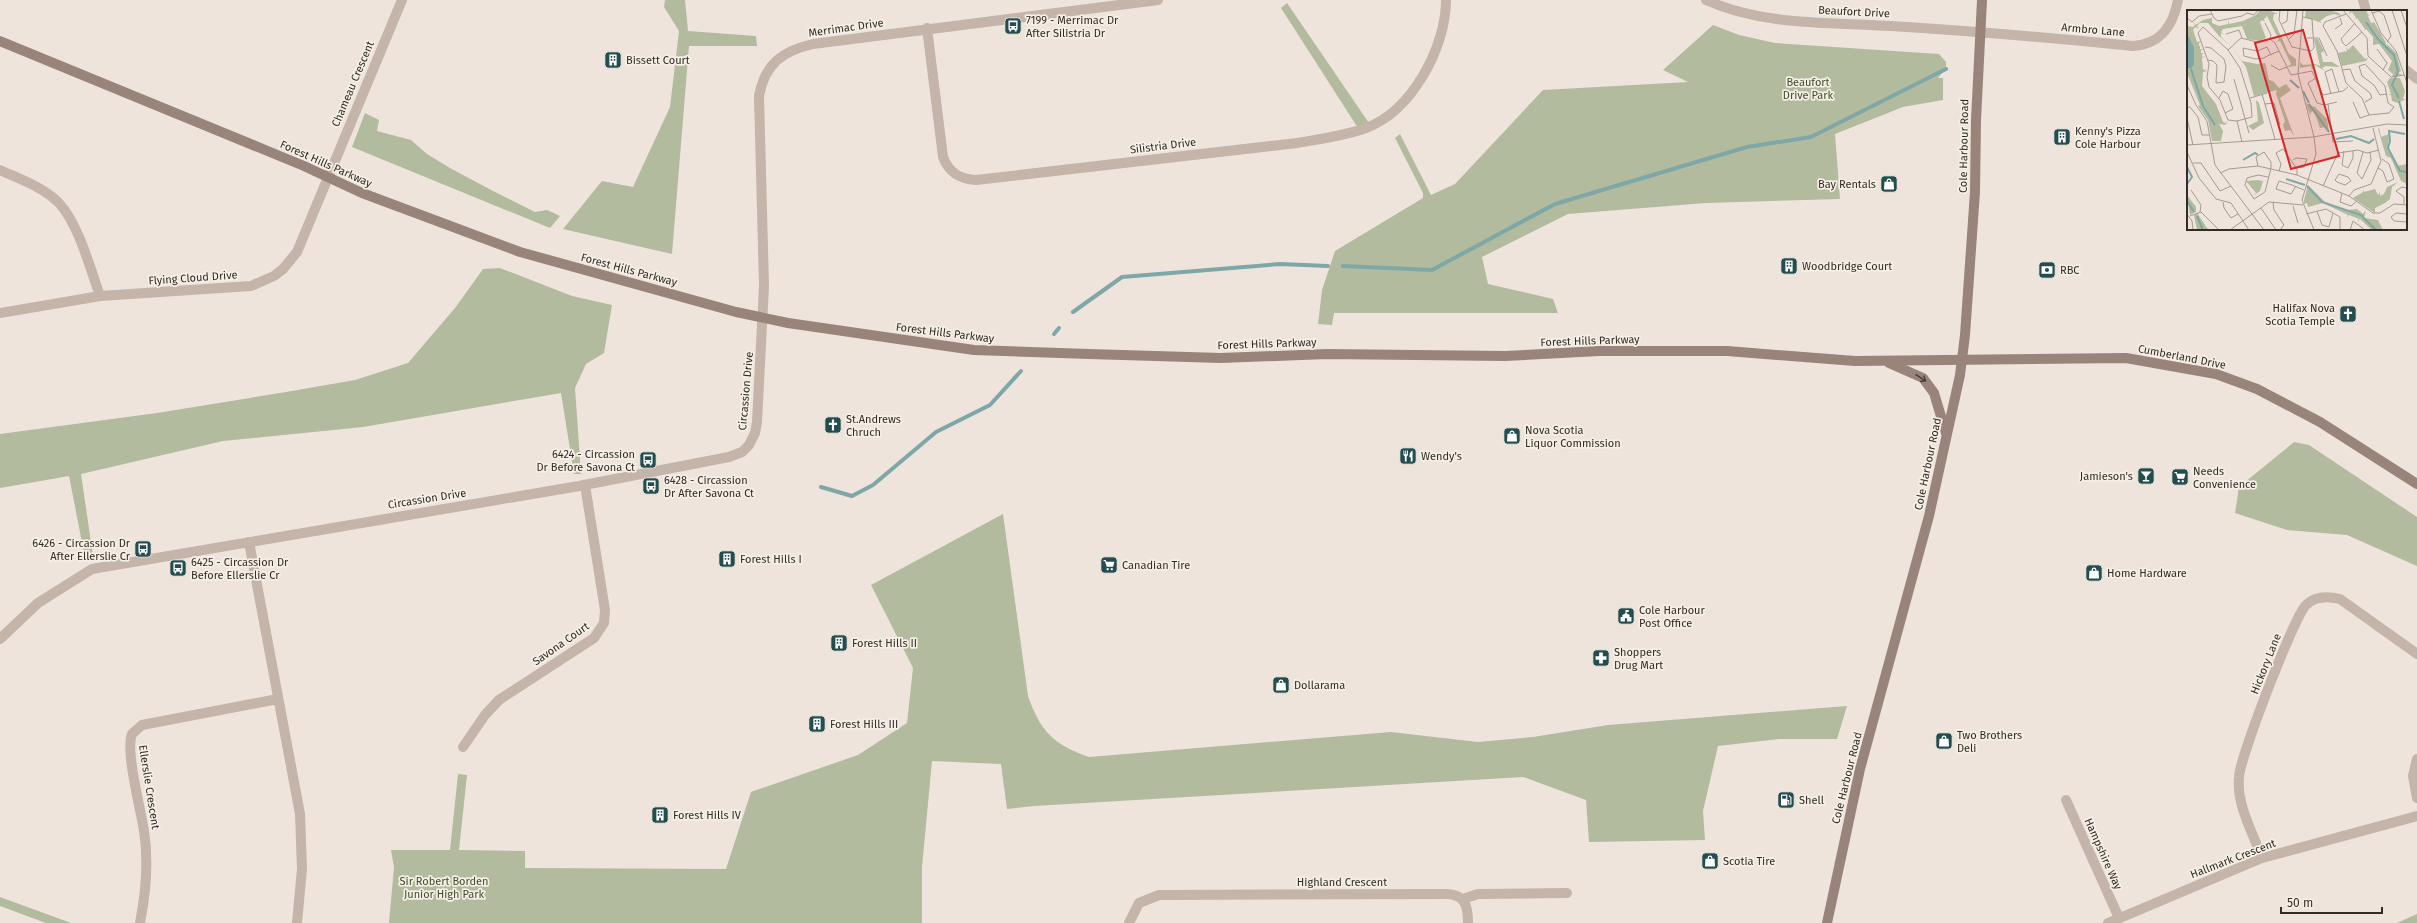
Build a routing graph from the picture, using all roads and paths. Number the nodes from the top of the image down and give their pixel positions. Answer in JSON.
{"nodes":[{"id":1,"x":402,"y":0,"type":"edge"},
{"id":2,"x":1158,"y":0,"type":"edge"},
{"id":3,"x":1446,"y":0,"type":"edge"},
{"id":4,"x":1706,"y":0,"type":"edge"},
{"id":5,"x":1982,"y":0,"type":"edge"},
{"id":6,"x":2178,"y":0,"type":"edge"},
{"id":7,"x":2363,"y":0,"type":"edge"},
{"id":8,"x":2366,"y":10,"type":"edge"},
{"id":9,"x":927,"y":28,"type":"junction"},
{"id":10,"x":1980,"y":33,"type":"junction"},
{"id":11,"x":0,"y":41,"type":"edge"},
{"id":12,"x":2407,"y":71,"type":"edge"},
{"id":13,"x":2417,"y":79,"type":"edge"},
{"id":14,"x":0,"y":170,"type":"edge"},
{"id":15,"x":327,"y":178,"type":"junction"},
{"id":16,"x":100,"y":296,"type":"junction"},
{"id":17,"x":0,"y":313,"type":"edge"},
{"id":18,"x":763,"y":318,"type":"junction"},
{"id":19,"x":1962,"y":360,"type":"junction"},
{"id":20,"x":1886,"y":361,"type":"junction"},
{"id":21,"x":1946,"y":435,"type":"junction"},
{"id":22,"x":2417,"y":484,"type":"edge"},
{"id":23,"x":584,"y":485,"type":"junction"},
{"id":24,"x":249,"y":542,"type":"junction"},
{"id":25,"x":1,"y":637,"type":"edge"},
{"id":26,"x":2417,"y":654,"type":"edge"},
{"id":27,"x":278,"y":699,"type":"junction"},
{"id":28,"x":463,"y":747,"type":"dead end"},
{"id":29,"x":2417,"y":759,"type":"edge"},
{"id":30,"x":2417,"y":798,"type":"edge"},
{"id":31,"x":2066,"y":800,"type":"dead end"},
{"id":32,"x":2417,"y":816,"type":"edge"},
{"id":33,"x":2262,"y":858,"type":"junction"},
{"id":34,"x":1567,"y":893,"type":"dead end"},
{"id":35,"x":1463,"y":900,"type":"junction"},
{"id":36,"x":2119,"y":918,"type":"junction"},
{"id":37,"x":140,"y":923,"type":"edge"},
{"id":38,"x":297,"y":923,"type":"edge"},
{"id":39,"x":1129,"y":923,"type":"edge"},
{"id":40,"x":1468,"y":923,"type":"edge"},
{"id":41,"x":1827,"y":923,"type":"edge"},
{"id":42,"x":2108,"y":923,"type":"edge"}],
"edges":[{"from":1,"to":15,"type":"street","name":"Chameau Crescent"},
{"from":2,"to":9,"type":"street","name":"Merrimac Drive"},
{"from":3,"to":9,"type":"street","name":"Silistria Drive"},
{"from":4,"to":10,"type":"street","name":"Beaufort Drive"},
{"from":5,"to":10,"type":"main road","name":"Cole Harbour Road"},
{"from":6,"to":10,"type":"street","name":"Armbro Lane"},
{"from":7,"to":8,"type":"street"},
{"from":9,"to":18,"type":"street","name":"Merrimac Drive"},
{"from":10,"to":19,"type":"main road","name":"Cole Harbour Road"},
{"from":11,"to":15,"type":"main road","name":"Forest Hills Parkway"},
{"from":12,"to":13,"type":"street"},
{"from":14,"to":16,"type":"street"},
{"from":15,"to":16,"type":"street","name":"Flying Cloud Drive"},
{"from":15,"to":18,"type":"main road","name":"Forest Hills Parkway"},
{"from":16,"to":17,"type":"street","name":"Flying Cloud Drive"},
{"from":18,"to":20,"type":"main road","name":"Forest Hills Parkway"},
{"from":18,"to":23,"type":"street","name":"Circassion Drive"},
{"from":19,"to":20,"type":"main road","name":"Forest Hills Parkway"},
{"from":19,"to":21,"type":"main road","name":"Cole Harbour Road"},
{"from":19,"to":22,"type":"main road","name":"Cumberland Drive"},
{"from":20,"to":21,"type":"main road","one_way":true},
{"from":21,"to":41,"type":"main road","name":"Cole Harbour Road"},
{"from":23,"to":24,"type":"street","name":"Circassion Drive"},
{"from":23,"to":28,"type":"street","name":"Savona Court"},
{"from":24,"to":25,"type":"street","name":"Circassion Drive"},
{"from":24,"to":27,"type":"street"},
{"from":26,"to":33,"type":"street","name":"Hickory Lane"},
{"from":27,"to":37,"type":"street","name":"Ellerslie Crescent"},
{"from":27,"to":38,"type":"street"},
{"from":29,"to":30,"type":"street"},
{"from":31,"to":36,"type":"street","name":"Hampshire Way"},
{"from":32,"to":33,"type":"street","name":"Hallmark Crescent"},
{"from":33,"to":36,"type":"street","name":"Hallmark Crescent"},
{"from":34,"to":35,"type":"street"},
{"from":35,"to":39,"type":"street","name":"Highland Crescent"},
{"from":35,"to":40,"type":"street"},
{"from":36,"to":42,"type":"street","name":"Hallmark Crescent"}]}
